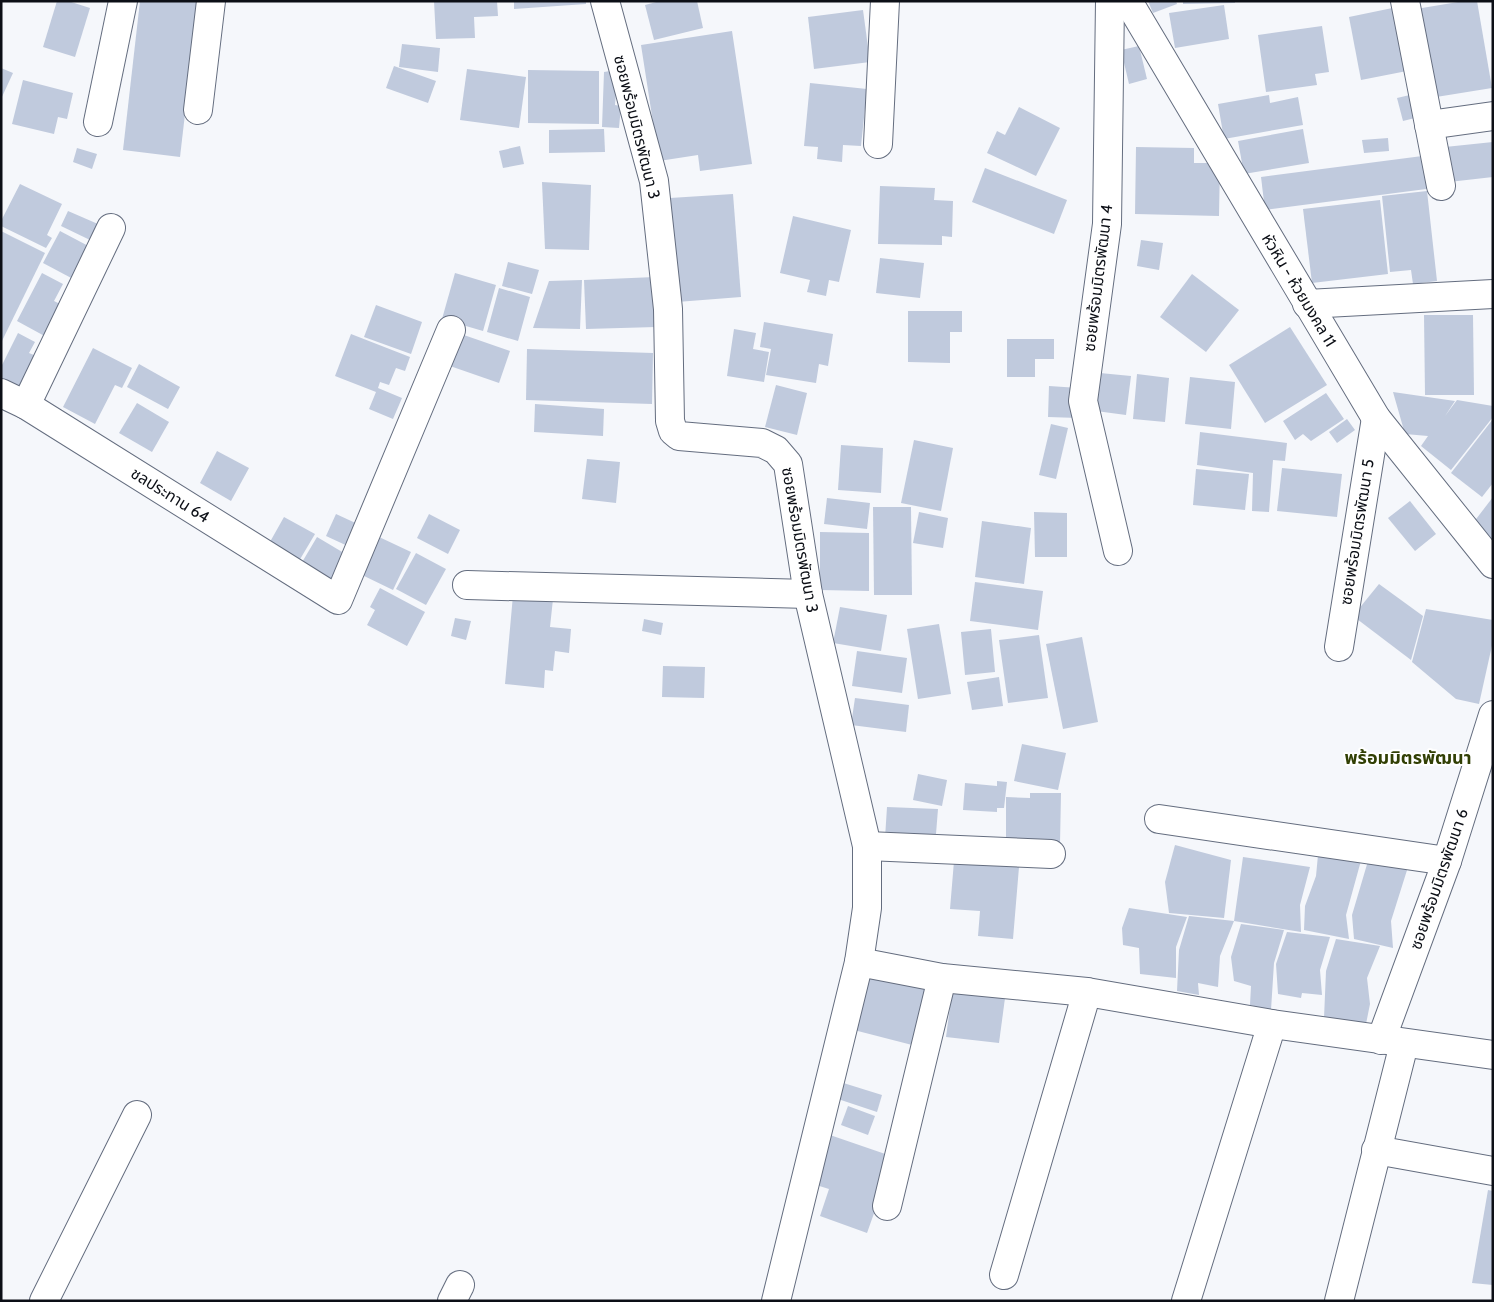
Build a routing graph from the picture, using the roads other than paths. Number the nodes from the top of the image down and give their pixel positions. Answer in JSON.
{"nodes":[{"id":1,"x":123,"y":1,"type":"edge"},
{"id":2,"x":211,"y":1,"type":"edge"},
{"id":3,"x":605,"y":1,"type":"edge"},
{"id":4,"x":885,"y":1,"type":"edge"},
{"id":5,"x":1110,"y":1,"type":"edge"},
{"id":6,"x":1128,"y":1,"type":"edge"},
{"id":7,"x":1405,"y":1,"type":"edge"},
{"id":8,"x":198,"y":110,"type":"dead end"},
{"id":9,"x":1493,"y":116,"type":"edge"},
{"id":10,"x":98,"y":122,"type":"dead end"},
{"id":11,"x":1429,"y":124,"type":"junction"},
{"id":12,"x":878,"y":144,"type":"dead end"},
{"id":13,"x":1441,"y":186,"type":"dead end"},
{"id":14,"x":111,"y":228,"type":"dead end"},
{"id":15,"x":1493,"y":294,"type":"edge"},
{"id":16,"x":1307,"y":304,"type":"junction"},
{"id":17,"x":451,"y":330,"type":"dead end"},
{"id":18,"x":1,"y":393,"type":"edge"},
{"id":19,"x":26,"y":405,"type":"junction"},
{"id":20,"x":1376,"y":418,"type":"junction"},
{"id":21,"x":1118,"y":551,"type":"dead end"},
{"id":22,"x":1493,"y":564,"type":"edge"},
{"id":23,"x":467,"y":585,"type":"dead end"},
{"id":24,"x":808,"y":594,"type":"junction"},
{"id":25,"x":1339,"y":647,"type":"dead end"},
{"id":26,"x":1493,"y":715,"type":"edge"},
{"id":27,"x":1159,"y":819,"type":"dead end"},
{"id":28,"x":867,"y":846,"type":"junction"},
{"id":29,"x":1051,"y":854,"type":"dead end"},
{"id":30,"x":1447,"y":861,"type":"junction"},
{"id":31,"x":859,"y":962,"type":"junction"},
{"id":32,"x":942,"y":978,"type":"junction"},
{"id":33,"x":1087,"y":992,"type":"junction"},
{"id":34,"x":1272,"y":1024,"type":"junction"},
{"id":35,"x":1393,"y":1042,"type":"junction"},
{"id":36,"x":1493,"y":1055,"type":"edge"},
{"id":37,"x":137,"y":1115,"type":"dead end"},
{"id":38,"x":1376,"y":1150,"type":"junction"},
{"id":39,"x":1493,"y":1171,"type":"edge"},
{"id":40,"x":887,"y":1206,"type":"dead end"},
{"id":41,"x":1004,"y":1275,"type":"dead end"},
{"id":42,"x":44,"y":1301,"type":"edge"},
{"id":43,"x":776,"y":1301,"type":"edge"},
{"id":44,"x":1186,"y":1301,"type":"edge"},
{"id":45,"x":1339,"y":1301,"type":"edge"}],
"edges":[{"from":1,"to":10,"type":"street"},
{"from":2,"to":8,"type":"street"},
{"from":3,"to":24,"type":"street","name":"ซอยพร้อมมิตรพัฒนา 3"},
{"from":4,"to":12,"type":"street"},
{"from":5,"to":21,"type":"street","name":"ซอยพร้อมมิตรพัฒนา 4"},
{"from":6,"to":16,"type":"street","name":"หัวหิน - ห้วยมงคล 11"},
{"from":7,"to":11,"type":"street"},
{"from":9,"to":11,"type":"street"},
{"from":11,"to":13,"type":"street"},
{"from":14,"to":19,"type":"street"},
{"from":15,"to":16,"type":"street"},
{"from":16,"to":20,"type":"street","name":"หัวหิน - ห้วยมงคล 11"},
{"from":17,"to":19,"type":"street","name":"ชลประทาน 64"},
{"from":18,"to":19,"type":"street","name":"ชลประทาน 64"},
{"from":20,"to":22,"type":"street","name":"หัวหิน - ห้วยมงคล 11"},
{"from":20,"to":25,"type":"street","name":"ซอยพร้อมมิตรพัฒนา 5"},
{"from":23,"to":24,"type":"street"},
{"from":24,"to":28,"type":"street","name":"ซอยพร้อมมิตรพัฒนา 3"},
{"from":26,"to":30,"type":"street","name":"ซอยพร้อมมิตรพัฒนา 6"},
{"from":27,"to":30,"type":"street"},
{"from":28,"to":29,"type":"street"},
{"from":28,"to":31,"type":"street","name":"ซอยพร้อมมิตรพัฒนา 3"},
{"from":30,"to":35,"type":"street","name":"ซอยพร้อมมิตรพัฒนา 6"},
{"from":31,"to":32,"type":"street"},
{"from":31,"to":43,"type":"street","name":"ซอยพร้อมมิตรพัฒนา 3"},
{"from":32,"to":33,"type":"street"},
{"from":32,"to":40,"type":"street"},
{"from":33,"to":34,"type":"street"},
{"from":33,"to":41,"type":"street"},
{"from":34,"to":35,"type":"street"},
{"from":34,"to":44,"type":"street"},
{"from":35,"to":36,"type":"street"},
{"from":35,"to":38,"type":"street","name":"ซอยพร้อมมิตรพัฒนา 6"},
{"from":37,"to":42,"type":"street"},
{"from":38,"to":39,"type":"street"},
{"from":38,"to":45,"type":"street","name":"ซอยพร้อมมิตรพัฒนา 6"}]}
